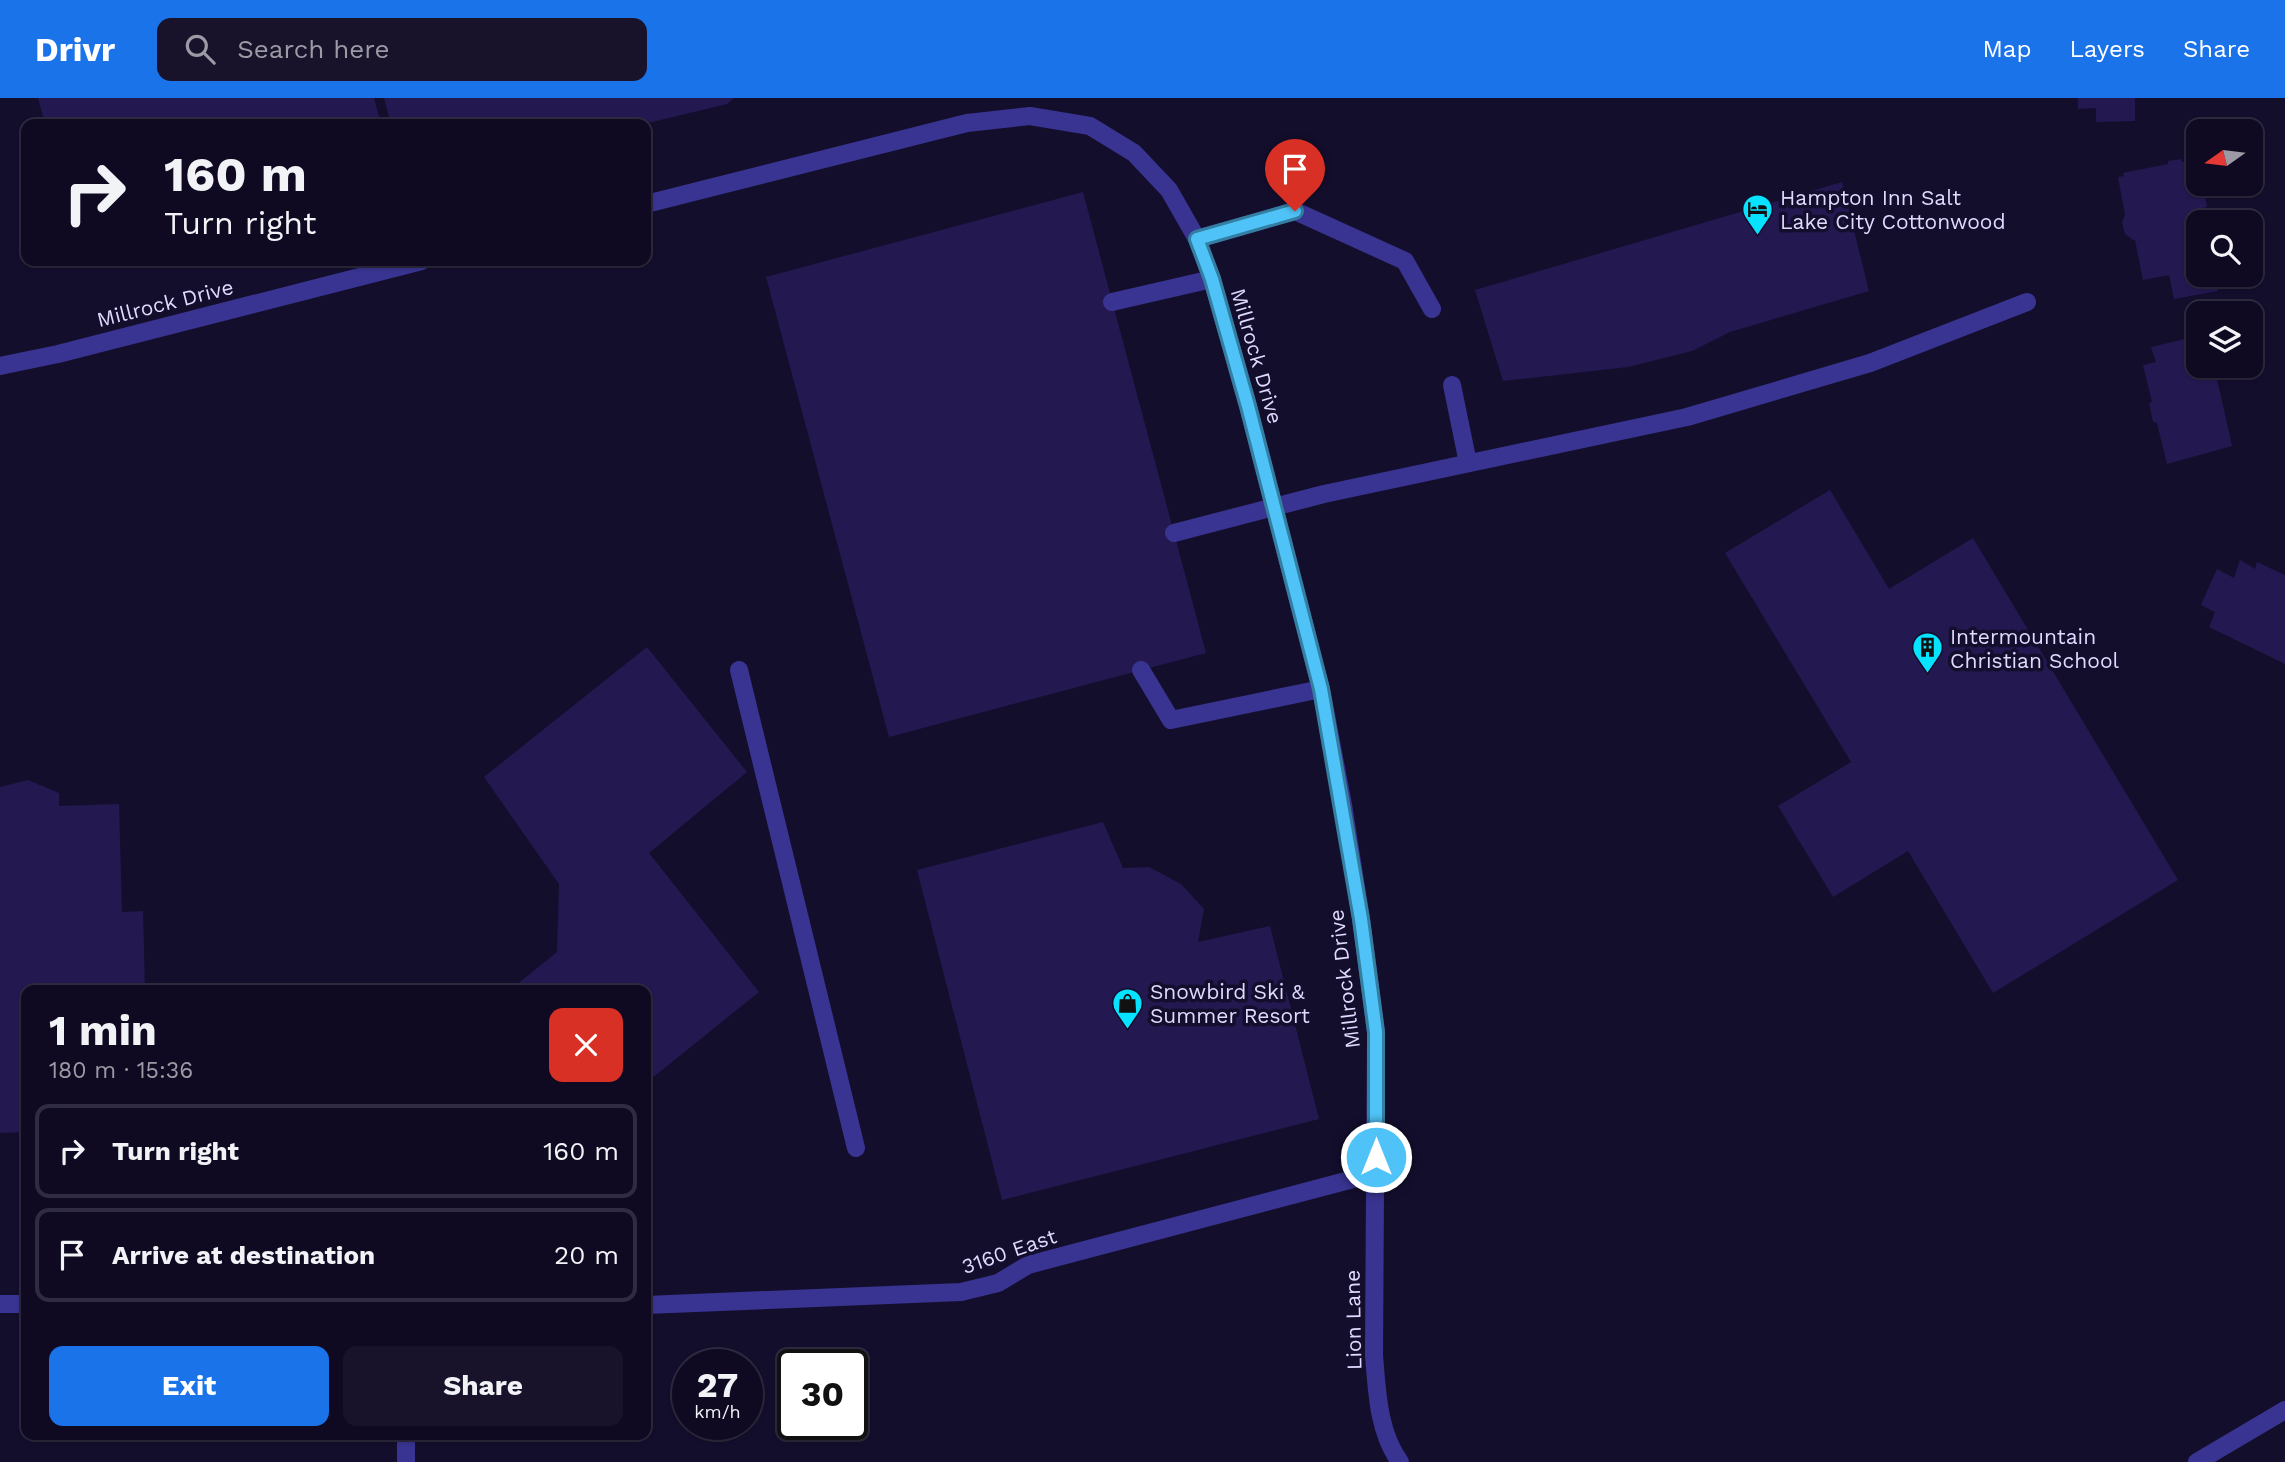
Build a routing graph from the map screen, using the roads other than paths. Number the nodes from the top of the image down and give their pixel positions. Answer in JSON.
{"nodes":[{"id":1,"x":651,"y":203,"type":"edge"},
{"id":2,"x":1197,"y":239,"type":"junction"},
{"id":3,"x":402,"y":266,"type":"edge"},
{"id":4,"x":1212,"y":279,"type":"junction"},
{"id":5,"x":1112,"y":302,"type":"dead end"},
{"id":6,"x":2027,"y":302,"type":"dead end"},
{"id":7,"x":1432,"y":309,"type":"dead end"},
{"id":8,"x":0,"y":366,"type":"edge"},
{"id":9,"x":1452,"y":385,"type":"dead end"},
{"id":10,"x":1468,"y":463,"type":"junction"},
{"id":11,"x":1274,"y":506,"type":"junction"},
{"id":12,"x":1174,"y":533,"type":"dead end"},
{"id":13,"x":739,"y":670,"type":"dead end"},
{"id":14,"x":1140,"y":670,"type":"dead end"},
{"id":15,"x":1321,"y":689,"type":"junction"},
{"id":16,"x":856,"y":1148,"type":"dead end"},
{"id":17,"x":1376,"y":1173,"type":"junction"},
{"id":18,"x":0,"y":1304,"type":"edge"},
{"id":19,"x":21,"y":1304,"type":"edge"},
{"id":20,"x":651,"y":1305,"type":"edge"},
{"id":21,"x":2285,"y":1410,"type":"edge"},
{"id":22,"x":406,"y":1440,"type":"edge"},
{"id":23,"x":407,"y":1462,"type":"edge"},
{"id":24,"x":1400,"y":1462,"type":"edge"},
{"id":25,"x":2197,"y":1462,"type":"edge"}],
"edges":[{"from":1,"to":2,"type":"street","name":"Millrock Drive"},
{"from":2,"to":4,"type":"street","name":"Millrock Drive"},
{"from":2,"to":7,"type":"street"},
{"from":3,"to":8,"type":"street","name":"Millrock Drive"},
{"from":4,"to":5,"type":"street"},
{"from":4,"to":11,"type":"street","name":"Millrock Drive"},
{"from":6,"to":10,"type":"street"},
{"from":9,"to":10,"type":"street"},
{"from":10,"to":11,"type":"street"},
{"from":11,"to":12,"type":"street"},
{"from":11,"to":15,"type":"street","name":"Millrock Drive"},
{"from":13,"to":16,"type":"street"},
{"from":14,"to":15,"type":"street"},
{"from":15,"to":17,"type":"street","name":"Millrock Drive"},
{"from":17,"to":20,"type":"street","name":"3160 East"},
{"from":17,"to":24,"type":"street","name":"Lion Lane"},
{"from":18,"to":19,"type":"street"},
{"from":21,"to":25,"type":"street"},
{"from":22,"to":23,"type":"street"}]}
